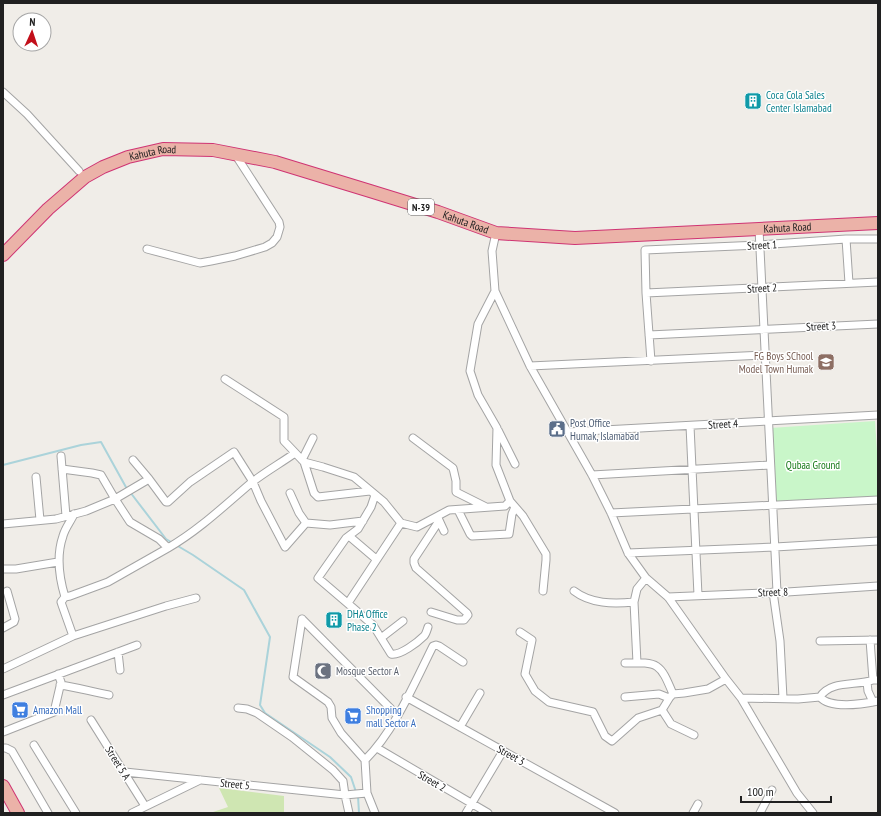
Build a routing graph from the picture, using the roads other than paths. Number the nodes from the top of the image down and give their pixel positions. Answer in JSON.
{"nodes":[{"id":1,"x":3,"y":92,"type":"edge"},
{"id":2,"x":235,"y":154,"type":"junction"},
{"id":3,"x":79,"y":171,"type":"dead end"},
{"id":4,"x":878,"y":222,"type":"edge"},
{"id":5,"x":839,"y":224,"type":"junction"},
{"id":6,"x":759,"y":229,"type":"junction"},
{"id":7,"x":496,"y":234,"type":"junction"},
{"id":8,"x":844,"y":239,"type":"junction"},
{"id":9,"x":878,"y":239,"type":"edge"},
{"id":10,"x":759,"y":245,"type":"junction"},
{"id":11,"x":147,"y":249,"type":"dead end"},
{"id":12,"x":3,"y":255,"type":"edge"},
{"id":13,"x":878,"y":282,"type":"edge"},
{"id":14,"x":849,"y":283,"type":"junction"},
{"id":15,"x":761,"y":288,"type":"junction"},
{"id":16,"x":495,"y":291,"type":"junction"},
{"id":17,"x":646,"y":293,"type":"junction"},
{"id":18,"x":878,"y":324,"type":"edge"},
{"id":19,"x":764,"y":329,"type":"junction"},
{"id":20,"x":649,"y":334,"type":"junction"},
{"id":21,"x":766,"y":355,"type":"junction"},
{"id":22,"x":651,"y":360,"type":"junction"},
{"id":23,"x":530,"y":366,"type":"junction"},
{"id":24,"x":226,"y":379,"type":"dead end"},
{"id":25,"x":878,"y":416,"type":"edge"},
{"id":26,"x":769,"y":421,"type":"junction"},
{"id":27,"x":690,"y":426,"type":"junction"},
{"id":28,"x":497,"y":428,"type":"junction"},
{"id":29,"x":567,"y":432,"type":"junction"},
{"id":30,"x":313,"y":438,"type":"dead end"},
{"id":31,"x":414,"y":438,"type":"dead end"},
{"id":32,"x":295,"y":453,"type":"junction"},
{"id":33,"x":61,"y":456,"type":"dead end"},
{"id":34,"x":133,"y":460,"type":"dead end"},
{"id":35,"x":303,"y":461,"type":"junction"},
{"id":36,"x":515,"y":464,"type":"dead end"},
{"id":37,"x":770,"y":465,"type":"junction"},
{"id":38,"x":62,"y":469,"type":"junction"},
{"id":39,"x":692,"y":470,"type":"junction"},
{"id":40,"x":592,"y":475,"type":"junction"},
{"id":41,"x":36,"y":477,"type":"dead end"},
{"id":42,"x":149,"y":479,"type":"junction"},
{"id":43,"x":253,"y":482,"type":"junction"},
{"id":44,"x":290,"y":493,"type":"dead end"},
{"id":45,"x":373,"y":493,"type":"junction"},
{"id":46,"x":115,"y":499,"type":"junction"},
{"id":47,"x":878,"y":500,"type":"edge"},
{"id":48,"x":510,"y":501,"type":"junction"},
{"id":49,"x":773,"y":506,"type":"junction"},
{"id":50,"x":487,"y":507,"type":"junction"},
{"id":51,"x":515,"y":507,"type":"junction"},
{"id":52,"x":458,"y":510,"type":"junction"},
{"id":53,"x":694,"y":510,"type":"junction"},
{"id":54,"x":74,"y":514,"type":"junction"},
{"id":55,"x":611,"y":514,"type":"junction"},
{"id":56,"x":66,"y":516,"type":"junction"},
{"id":57,"x":438,"y":519,"type":"junction"},
{"id":58,"x":40,"y":520,"type":"junction"},
{"id":59,"x":363,"y":520,"type":"junction"},
{"id":60,"x":401,"y":523,"type":"junction"},
{"id":61,"x":3,"y":524,"type":"edge"},
{"id":62,"x":306,"y":524,"type":"junction"},
{"id":63,"x":444,"y":531,"type":"dead end"},
{"id":64,"x":349,"y":536,"type":"junction"},
{"id":65,"x":878,"y":541,"type":"edge"},
{"id":66,"x":173,"y":546,"type":"junction"},
{"id":67,"x":775,"y":547,"type":"junction"},
{"id":68,"x":695,"y":550,"type":"junction"},
{"id":69,"x":628,"y":553,"type":"junction"},
{"id":70,"x":376,"y":559,"type":"junction"},
{"id":71,"x":58,"y":562,"type":"junction"},
{"id":72,"x":3,"y":569,"type":"edge"},
{"id":73,"x":646,"y":578,"type":"junction"},
{"id":74,"x":878,"y":586,"type":"edge"},
{"id":75,"x":7,"y":591,"type":"dead end"},
{"id":76,"x":543,"y":591,"type":"dead end"},
{"id":77,"x":574,"y":591,"type":"dead end"},
{"id":78,"x":775,"y":592,"type":"junction"},
{"id":79,"x":698,"y":595,"type":"junction"},
{"id":80,"x":65,"y":597,"type":"junction"},
{"id":81,"x":668,"y":597,"type":"junction"},
{"id":82,"x":196,"y":598,"type":"dead end"},
{"id":83,"x":634,"y":602,"type":"junction"},
{"id":84,"x":348,"y":603,"type":"junction"},
{"id":85,"x":431,"y":612,"type":"dead end"},
{"id":86,"x":403,"y":621,"type":"dead end"},
{"id":87,"x":428,"y":627,"type":"dead end"},
{"id":88,"x":3,"y":628,"type":"edge"},
{"id":89,"x":520,"y":632,"type":"dead end"},
{"id":90,"x":73,"y":636,"type":"junction"},
{"id":91,"x":381,"y":638,"type":"junction"},
{"id":92,"x":874,"y":640,"type":"edge"},
{"id":93,"x":820,"y":641,"type":"dead end"},
{"id":94,"x":137,"y":645,"type":"dead end"},
{"id":95,"x":118,"y":652,"type":"junction"},
{"id":96,"x":463,"y":662,"type":"dead end"},
{"id":97,"x":637,"y":662,"type":"junction"},
{"id":98,"x":625,"y":663,"type":"dead end"},
{"id":99,"x":3,"y":669,"type":"edge"},
{"id":100,"x":120,"y":670,"type":"dead end"},
{"id":101,"x":58,"y":674,"type":"junction"},
{"id":102,"x":726,"y":679,"type":"junction"},
{"id":103,"x":873,"y":681,"type":"edge"},
{"id":104,"x":60,"y":685,"type":"junction"},
{"id":105,"x":480,"y":693,"type":"dead end"},
{"id":106,"x":3,"y":695,"type":"edge"},
{"id":107,"x":109,"y":695,"type":"dead end"},
{"id":108,"x":671,"y":696,"type":"junction"},
{"id":109,"x":625,"y":697,"type":"dead end"},
{"id":110,"x":820,"y":697,"type":"junction"},
{"id":111,"x":406,"y":698,"type":"junction"},
{"id":112,"x":741,"y":698,"type":"junction"},
{"id":113,"x":783,"y":698,"type":"junction"},
{"id":114,"x":875,"y":701,"type":"edge"},
{"id":115,"x":238,"y":708,"type":"dead end"},
{"id":116,"x":662,"y":710,"type":"junction"},
{"id":117,"x":397,"y":715,"type":"junction"},
{"id":118,"x":91,"y":720,"type":"dead end"},
{"id":119,"x":460,"y":727,"type":"junction"},
{"id":120,"x":3,"y":732,"type":"edge"},
{"id":121,"x":694,"y":735,"type":"dead end"},
{"id":122,"x":34,"y":745,"type":"dead end"},
{"id":123,"x":3,"y":748,"type":"edge"},
{"id":124,"x":376,"y":748,"type":"junction"},
{"id":125,"x":503,"y":751,"type":"junction"},
{"id":126,"x":365,"y":760,"type":"junction"},
{"id":127,"x":125,"y":772,"type":"junction"},
{"id":128,"x":200,"y":780,"type":"junction"},
{"id":129,"x":4,"y":790,"type":"edge"},
{"id":130,"x":772,"y":790,"type":"dead end"},
{"id":131,"x":365,"y":793,"type":"junction"},
{"id":132,"x":348,"y":795,"type":"junction"},
{"id":133,"x":471,"y":803,"type":"junction"},
{"id":134,"x":698,"y":804,"type":"dead end"},
{"id":135,"x":145,"y":806,"type":"junction"},
{"id":136,"x":18,"y":813,"type":"edge"},
{"id":137,"x":48,"y":813,"type":"edge"},
{"id":138,"x":76,"y":813,"type":"edge"},
{"id":139,"x":132,"y":813,"type":"edge"},
{"id":140,"x":349,"y":813,"type":"edge"},
{"id":141,"x":375,"y":813,"type":"edge"},
{"id":142,"x":466,"y":813,"type":"edge"},
{"id":143,"x":488,"y":813,"type":"edge"},
{"id":144,"x":615,"y":813,"type":"edge"},
{"id":145,"x":693,"y":813,"type":"edge"},
{"id":146,"x":760,"y":813,"type":"edge"},
{"id":147,"x":813,"y":813,"type":"edge"}],
"edges":[{"from":1,"to":3,"type":"street"},
{"from":2,"to":7,"type":"highway","name":"Kahuta Road","number":"N-39"},
{"from":2,"to":11,"type":"street"},
{"from":2,"to":12,"type":"highway","name":"Kahuta Road","number":"N-39"},
{"from":4,"to":5,"type":"highway","name":"Kahuta Road","number":"N-39"},
{"from":5,"to":6,"type":"highway","name":"Kahuta Road","number":"N-39"},
{"from":5,"to":8,"type":"street"},
{"from":6,"to":7,"type":"highway","name":"Kahuta Road","number":"N-39"},
{"from":6,"to":10,"type":"street"},
{"from":7,"to":16,"type":"street"},
{"from":8,"to":9,"type":"street","name":"Street 1"},
{"from":8,"to":10,"type":"street","name":"Street 1"},
{"from":8,"to":14,"type":"street"},
{"from":10,"to":15,"type":"street"},
{"from":10,"to":17,"type":"street","name":"Street 1"},
{"from":13,"to":14,"type":"street","name":"Street 2"},
{"from":14,"to":15,"type":"street","name":"Street 2"},
{"from":15,"to":17,"type":"street","name":"Street 2"},
{"from":15,"to":19,"type":"street"},
{"from":16,"to":23,"type":"street"},
{"from":16,"to":28,"type":"street"},
{"from":17,"to":20,"type":"street"},
{"from":18,"to":19,"type":"street","name":"Street 3"},
{"from":19,"to":20,"type":"street","name":"Street 3"},
{"from":19,"to":21,"type":"street"},
{"from":20,"to":22,"type":"street"},
{"from":21,"to":22,"type":"street"},
{"from":21,"to":26,"type":"street"},
{"from":22,"to":23,"type":"street"},
{"from":23,"to":29,"type":"street"},
{"from":24,"to":32,"type":"street"},
{"from":25,"to":26,"type":"street","name":"Street 4"},
{"from":26,"to":27,"type":"street","name":"Street 4"},
{"from":26,"to":37,"type":"street"},
{"from":27,"to":29,"type":"street","name":"Street 4"},
{"from":27,"to":39,"type":"street"},
{"from":28,"to":36,"type":"street"},
{"from":28,"to":48,"type":"street"},
{"from":29,"to":40,"type":"street"},
{"from":30,"to":35,"type":"street"},
{"from":31,"to":50,"type":"street"},
{"from":32,"to":35,"type":"street"},
{"from":32,"to":43,"type":"street"},
{"from":33,"to":38,"type":"street"},
{"from":34,"to":42,"type":"street"},
{"from":35,"to":45,"type":"street"},
{"from":35,"to":45,"type":"street"},
{"from":37,"to":39,"type":"street"},
{"from":37,"to":49,"type":"street"},
{"from":38,"to":46,"type":"street"},
{"from":38,"to":56,"type":"street"},
{"from":39,"to":40,"type":"street"},
{"from":39,"to":53,"type":"street"},
{"from":40,"to":55,"type":"street"},
{"from":41,"to":58,"type":"street"},
{"from":42,"to":43,"type":"street"},
{"from":42,"to":46,"type":"street"},
{"from":43,"to":62,"type":"street"},
{"from":43,"to":66,"type":"street"},
{"from":44,"to":62,"type":"street"},
{"from":45,"to":59,"type":"street"},
{"from":45,"to":60,"type":"street"},
{"from":46,"to":54,"type":"street"},
{"from":46,"to":66,"type":"street"},
{"from":47,"to":49,"type":"street"},
{"from":48,"to":50,"type":"street"},
{"from":48,"to":51,"type":"street"},
{"from":49,"to":53,"type":"street"},
{"from":49,"to":67,"type":"street"},
{"from":50,"to":52,"type":"street"},
{"from":51,"to":52,"type":"street"},
{"from":51,"to":76,"type":"street"},
{"from":52,"to":57,"type":"street"},
{"from":53,"to":55,"type":"street"},
{"from":53,"to":68,"type":"street"},
{"from":54,"to":56,"type":"street"},
{"from":54,"to":71,"type":"street"},
{"from":55,"to":69,"type":"street"},
{"from":56,"to":58,"type":"street"},
{"from":57,"to":60,"type":"street"},
{"from":57,"to":63,"type":"street"},
{"from":57,"to":85,"type":"street"},
{"from":58,"to":61,"type":"street"},
{"from":59,"to":62,"type":"street"},
{"from":59,"to":64,"type":"street"},
{"from":60,"to":70,"type":"street"},
{"from":64,"to":70,"type":"street"},
{"from":64,"to":84,"type":"street"},
{"from":65,"to":67,"type":"street"},
{"from":66,"to":80,"type":"street"},
{"from":67,"to":68,"type":"street"},
{"from":67,"to":78,"type":"street"},
{"from":68,"to":69,"type":"street"},
{"from":68,"to":79,"type":"street"},
{"from":69,"to":73,"type":"street"},
{"from":70,"to":84,"type":"street"},
{"from":71,"to":72,"type":"street"},
{"from":71,"to":80,"type":"street"},
{"from":73,"to":81,"type":"street"},
{"from":73,"to":83,"type":"street"},
{"from":74,"to":78,"type":"street","name":"Street 8"},
{"from":75,"to":88,"type":"street"},
{"from":77,"to":83,"type":"street"},
{"from":78,"to":79,"type":"street","name":"Street 8"},
{"from":78,"to":113,"type":"street"},
{"from":79,"to":81,"type":"street","name":"Street 8"},
{"from":80,"to":90,"type":"street"},
{"from":81,"to":102,"type":"street"},
{"from":82,"to":90,"type":"street"},
{"from":83,"to":97,"type":"street"},
{"from":84,"to":91,"type":"street"},
{"from":86,"to":91,"type":"street"},
{"from":87,"to":91,"type":"street"},
{"from":89,"to":116,"type":"street"},
{"from":90,"to":99,"type":"street"},
{"from":92,"to":93,"type":"street"},
{"from":92,"to":103,"type":"street"},
{"from":94,"to":95,"type":"street"},
{"from":95,"to":100,"type":"street"},
{"from":95,"to":101,"type":"street"},
{"from":96,"to":111,"type":"street"},
{"from":97,"to":98,"type":"street"},
{"from":97,"to":108,"type":"street"},
{"from":101,"to":104,"type":"street"},
{"from":101,"to":106,"type":"street"},
{"from":102,"to":108,"type":"street"},
{"from":102,"to":112,"type":"street"},
{"from":103,"to":110,"type":"street"},
{"from":103,"to":114,"type":"street"},
{"from":104,"to":107,"type":"street"},
{"from":104,"to":120,"type":"street"},
{"from":105,"to":119,"type":"street"},
{"from":108,"to":109,"type":"street"},
{"from":108,"to":116,"type":"street"},
{"from":110,"to":113,"type":"street"},
{"from":110,"to":114,"type":"street"},
{"from":111,"to":117,"type":"street"},
{"from":111,"to":119,"type":"street","name":"Street 3"},
{"from":112,"to":113,"type":"street"},
{"from":112,"to":147,"type":"street"},
{"from":115,"to":132,"type":"street"},
{"from":116,"to":121,"type":"street"},
{"from":117,"to":124,"type":"street"},
{"from":117,"to":126,"type":"street"},
{"from":118,"to":127,"type":"street","name":"Street 5 A"},
{"from":119,"to":125,"type":"street","name":"Street 3"},
{"from":122,"to":138,"type":"street"},
{"from":123,"to":137,"type":"street"},
{"from":124,"to":126,"type":"street"},
{"from":124,"to":133,"type":"street","name":"Street 2"},
{"from":125,"to":133,"type":"street"},
{"from":125,"to":144,"type":"street","name":"Street 3"},
{"from":126,"to":131,"type":"street"},
{"from":127,"to":128,"type":"street","name":"Street 5"},
{"from":127,"to":135,"type":"street","name":"Street 5 A"},
{"from":128,"to":132,"type":"street","name":"Street 5"},
{"from":128,"to":135,"type":"street"},
{"from":129,"to":136,"type":"highway"},
{"from":130,"to":146,"type":"street"},
{"from":131,"to":132,"type":"street","name":"Street 5"},
{"from":131,"to":141,"type":"street"},
{"from":132,"to":140,"type":"street"},
{"from":133,"to":142,"type":"street"},
{"from":133,"to":143,"type":"street","name":"Street 2"},
{"from":134,"to":145,"type":"street"},
{"from":135,"to":139,"type":"street"}]}
